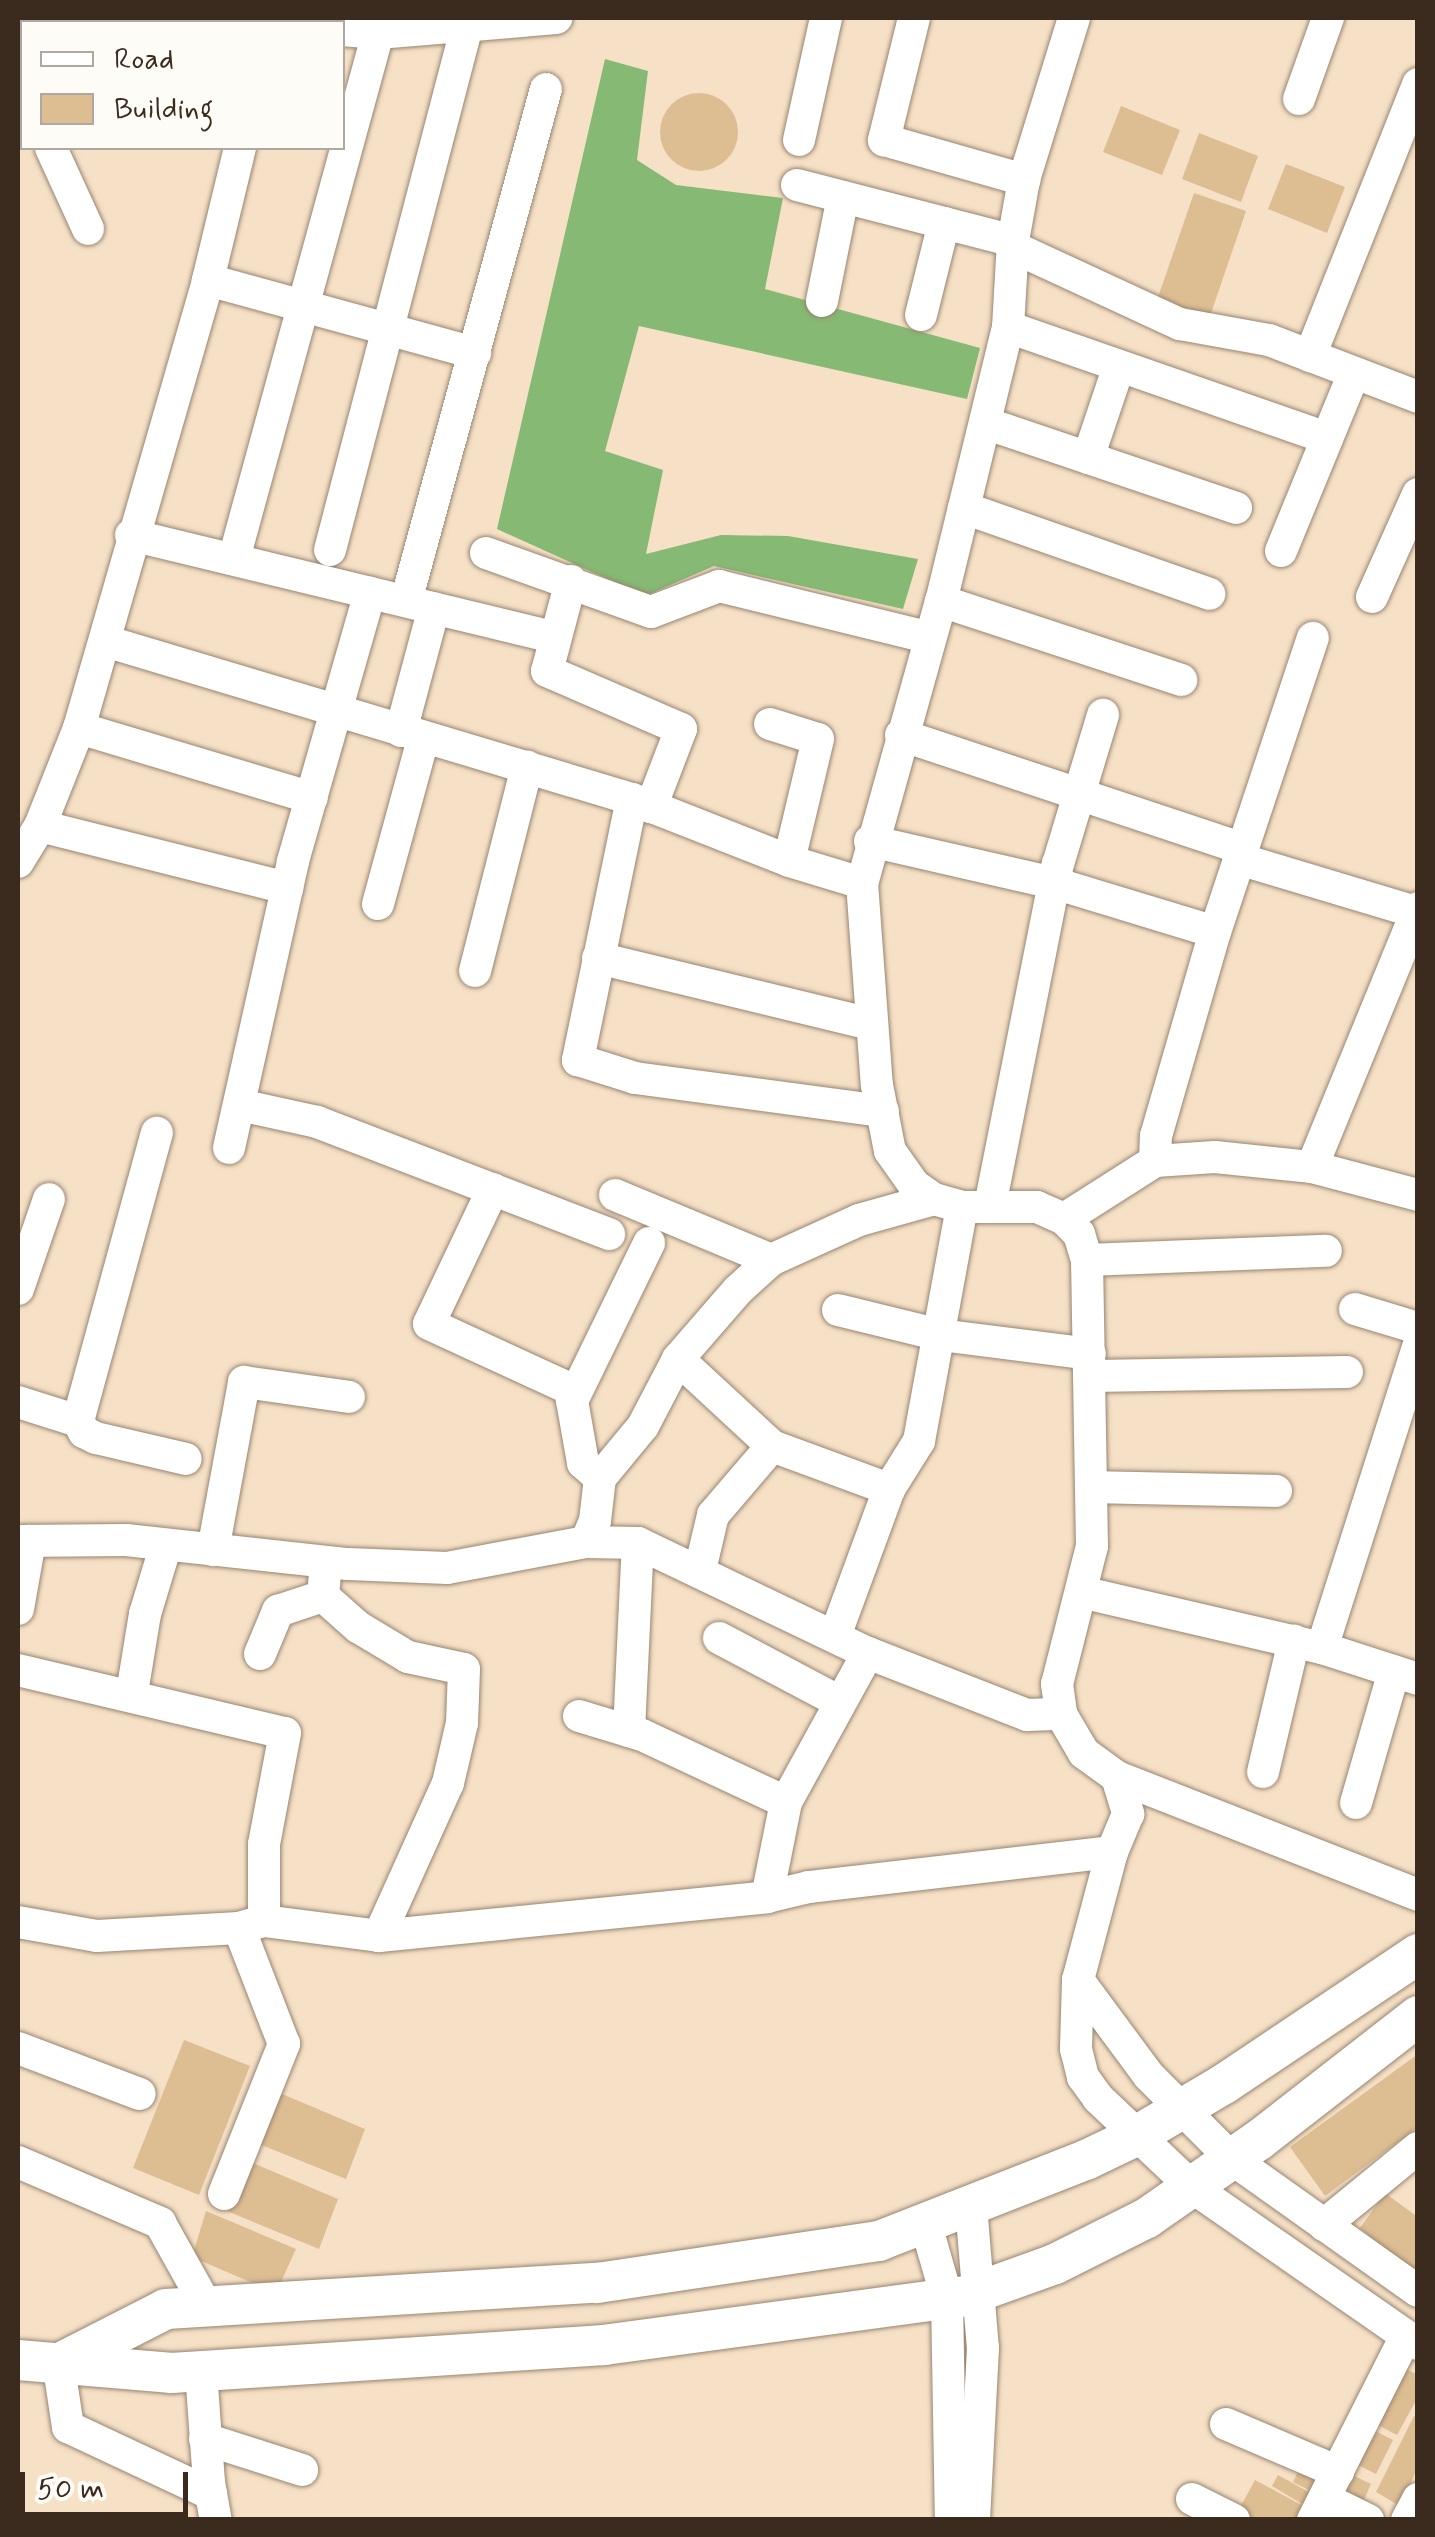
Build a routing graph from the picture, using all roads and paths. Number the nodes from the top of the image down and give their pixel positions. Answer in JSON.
{"nodes":[{"id":1,"x":556,"y":18,"type":"edge"},
{"id":2,"x":826,"y":18,"type":"edge"},
{"id":3,"x":914,"y":18,"type":"edge"},
{"id":4,"x":1074,"y":18,"type":"edge"},
{"id":5,"x":1328,"y":18,"type":"edge"},
{"id":6,"x":467,"y":26,"type":"junction"},
{"id":7,"x":345,"y":30,"type":"edge"},
{"id":8,"x":378,"y":33,"type":"junction"},
{"id":9,"x":1418,"y":84,"type":"edge"},
{"id":10,"x":546,"y":89,"type":"dead end"},
{"id":11,"x":1300,"y":99,"type":"dead end"},
{"id":12,"x":800,"y":140,"type":"dead end"},
{"id":13,"x":52,"y":150,"type":"edge"},
{"id":14,"x":240,"y":150,"type":"edge"},
{"id":15,"x":1024,"y":180,"type":"junction"},
{"id":16,"x":797,"y":185,"type":"dead end"},
{"id":17,"x":843,"y":197,"type":"junction"},
{"id":18,"x":944,"y":223,"type":"junction"},
{"id":19,"x":88,"y":228,"type":"dead end"},
{"id":20,"x":1013,"y":244,"type":"junction"},
{"id":21,"x":208,"y":280,"type":"junction"},
{"id":22,"x":822,"y":301,"type":"dead end"},
{"id":23,"x":305,"y":307,"type":"junction"},
{"id":24,"x":921,"y":315,"type":"dead end"},
{"id":25,"x":1008,"y":328,"type":"junction"},
{"id":26,"x":389,"y":330,"type":"junction"},
{"id":27,"x":475,"y":353,"type":"junction"},
{"id":28,"x":1310,"y":356,"type":"junction"},
{"id":29,"x":1118,"y":366,"type":"junction"},
{"id":30,"x":1354,"y":373,"type":"junction"},
{"id":31,"x":1418,"y":397,"type":"edge"},
{"id":32,"x":985,"y":423,"type":"junction"},
{"id":33,"x":1327,"y":438,"type":"junction"},
{"id":34,"x":1088,"y":458,"type":"junction"},
{"id":35,"x":1418,"y":494,"type":"edge"},
{"id":36,"x":964,"y":508,"type":"junction"},
{"id":37,"x":1236,"y":508,"type":"dead end"},
{"id":38,"x":131,"y":535,"type":"junction"},
{"id":39,"x":238,"y":544,"type":"dead end"},
{"id":40,"x":330,"y":550,"type":"dead end"},
{"id":41,"x":1281,"y":551,"type":"dead end"},
{"id":42,"x":486,"y":554,"type":"dead end"},
{"id":43,"x":570,"y":581,"type":"junction"},
{"id":44,"x":410,"y":583,"type":"dead end"},
{"id":45,"x":370,"y":593,"type":"junction"},
{"id":46,"x":1209,"y":594,"type":"dead end"},
{"id":47,"x":1372,"y":597,"type":"dead end"},
{"id":48,"x":942,"y":601,"type":"junction"},
{"id":49,"x":434,"y":608,"type":"junction"},
{"id":50,"x":553,"y":636,"type":"junction"},
{"id":51,"x":930,"y":638,"type":"junction"},
{"id":52,"x":1312,"y":638,"type":"dead end"},
{"id":53,"x":105,"y":641,"type":"junction"},
{"id":54,"x":1181,"y":680,"type":"dead end"},
{"id":55,"x":338,"y":713,"type":"junction"},
{"id":56,"x":1103,"y":715,"type":"dead end"},
{"id":57,"x":770,"y":724,"type":"dead end"},
{"id":58,"x":78,"y":728,"type":"junction"},
{"id":59,"x":412,"y":735,"type":"junction"},
{"id":60,"x":902,"y":735,"type":"junction"},
{"id":61,"x":527,"y":767,"type":"junction"},
{"id":62,"x":1078,"y":793,"type":"junction"},
{"id":63,"x":312,"y":798,"type":"junction"},
{"id":64,"x":642,"y":803,"type":"junction"},
{"id":65,"x":40,"y":826,"type":"junction"},
{"id":66,"x":870,"y":841,"type":"junction"},
{"id":67,"x":1241,"y":854,"type":"junction"},
{"id":68,"x":789,"y":861,"type":"junction"},
{"id":69,"x":18,"y":862,"type":"edge"},
{"id":70,"x":862,"y":883,"type":"junction"},
{"id":71,"x":1054,"y":883,"type":"junction"},
{"id":72,"x":287,"y":888,"type":"junction"},
{"id":73,"x":378,"y":904,"type":"dead end"},
{"id":74,"x":1417,"y":910,"type":"edge"},
{"id":75,"x":1215,"y":932,"type":"junction"},
{"id":76,"x":598,"y":958,"type":"junction"},
{"id":77,"x":474,"y":971,"type":"dead end"},
{"id":78,"x":871,"y":1024,"type":"junction"},
{"id":79,"x":240,"y":1104,"type":"junction"},
{"id":80,"x":883,"y":1111,"type":"junction"},
{"id":81,"x":157,"y":1133,"type":"dead end"},
{"id":82,"x":230,"y":1148,"type":"dead end"},
{"id":83,"x":1155,"y":1161,"type":"junction"},
{"id":84,"x":1312,"y":1167,"type":"junction"},
{"id":85,"x":493,"y":1189,"type":"junction"},
{"id":86,"x":615,"y":1195,"type":"dead end"},
{"id":87,"x":1417,"y":1195,"type":"edge"},
{"id":88,"x":49,"y":1199,"type":"dead end"},
{"id":89,"x":962,"y":1204,"type":"junction"},
{"id":90,"x":1064,"y":1219,"type":"junction"},
{"id":91,"x":608,"y":1234,"type":"dead end"},
{"id":92,"x":649,"y":1243,"type":"dead end"},
{"id":93,"x":1326,"y":1251,"type":"dead end"},
{"id":94,"x":771,"y":1260,"type":"junction"},
{"id":95,"x":1087,"y":1260,"type":"junction"},
{"id":96,"x":18,"y":1289,"type":"edge"},
{"id":97,"x":1355,"y":1309,"type":"dead end"},
{"id":98,"x":838,"y":1310,"type":"dead end"},
{"id":99,"x":1418,"y":1328,"type":"edge"},
{"id":100,"x":940,"y":1335,"type":"junction"},
{"id":101,"x":1418,"y":1347,"type":"edge"},
{"id":102,"x":678,"y":1358,"type":"junction"},
{"id":103,"x":1090,"y":1365,"type":"junction"},
{"id":104,"x":1347,"y":1372,"type":"dead end"},
{"id":105,"x":349,"y":1397,"type":"dead end"},
{"id":106,"x":572,"y":1401,"type":"junction"},
{"id":107,"x":18,"y":1402,"type":"edge"},
{"id":108,"x":78,"y":1420,"type":"junction"},
{"id":109,"x":772,"y":1446,"type":"junction"},
{"id":110,"x":186,"y":1459,"type":"dead end"},
{"id":111,"x":600,"y":1478,"type":"junction"},
{"id":112,"x":1092,"y":1487,"type":"junction"},
{"id":113,"x":889,"y":1489,"type":"junction"},
{"id":114,"x":1276,"y":1491,"type":"dead end"},
{"id":115,"x":24,"y":1541,"type":"edge"},
{"id":116,"x":586,"y":1542,"type":"junction"},
{"id":117,"x":638,"y":1543,"type":"junction"},
{"id":118,"x":166,"y":1545,"type":"junction"},
{"id":119,"x":212,"y":1550,"type":"junction"},
{"id":120,"x":326,"y":1562,"type":"junction"},
{"id":121,"x":700,"y":1570,"type":"junction"},
{"id":122,"x":1081,"y":1592,"type":"junction"},
{"id":123,"x":323,"y":1596,"type":"junction"},
{"id":124,"x":18,"y":1609,"type":"edge"},
{"id":125,"x":835,"y":1636,"type":"junction"},
{"id":126,"x":719,"y":1638,"type":"dead end"},
{"id":127,"x":1308,"y":1645,"type":"junction"},
{"id":128,"x":868,"y":1653,"type":"junction"},
{"id":129,"x":260,"y":1654,"type":"dead end"},
{"id":130,"x":18,"y":1670,"type":"edge"},
{"id":131,"x":1410,"y":1672,"type":"edge"},
{"id":132,"x":132,"y":1693,"type":"junction"},
{"id":133,"x":840,"y":1702,"type":"junction"},
{"id":134,"x":1061,"y":1714,"type":"junction"},
{"id":135,"x":578,"y":1716,"type":"dead end"},
{"id":136,"x":630,"y":1731,"type":"junction"},
{"id":137,"x":1264,"y":1772,"type":"dead end"},
{"id":138,"x":1117,"y":1778,"type":"junction"},
{"id":139,"x":786,"y":1802,"type":"junction"},
{"id":140,"x":1356,"y":1803,"type":"dead end"},
{"id":141,"x":1112,"y":1852,"type":"junction"},
{"id":142,"x":1418,"y":1895,"type":"edge"},
{"id":143,"x":767,"y":1897,"type":"junction"},
{"id":144,"x":18,"y":1922,"type":"edge"},
{"id":145,"x":252,"y":1925,"type":"junction"},
{"id":146,"x":379,"y":1936,"type":"junction"},
{"id":147,"x":1418,"y":1954,"type":"edge"},
{"id":148,"x":1078,"y":1980,"type":"junction"},
{"id":149,"x":1418,"y":2016,"type":"edge"},
{"id":150,"x":18,"y":2048,"type":"edge"},
{"id":151,"x":140,"y":2094,"type":"dead end"},
{"id":152,"x":1182,"y":2110,"type":"junction"},
{"id":153,"x":1136,"y":2136,"type":"junction"},
{"id":154,"x":1232,"y":2159,"type":"junction"},
{"id":155,"x":18,"y":2162,"type":"edge"},
{"id":156,"x":1412,"y":2162,"type":"edge"},
{"id":157,"x":1192,"y":2187,"type":"junction"},
{"id":158,"x":224,"y":2194,"type":"dead end"},
{"id":159,"x":971,"y":2206,"type":"junction"},
{"id":160,"x":926,"y":2225,"type":"junction"},
{"id":161,"x":1324,"y":2225,"type":"junction"},
{"id":162,"x":1418,"y":2291,"type":"edge"},
{"id":163,"x":964,"y":2294,"type":"junction"},
{"id":164,"x":208,"y":2307,"type":"junction"},
{"id":165,"x":1412,"y":2340,"type":"edge"},
{"id":166,"x":18,"y":2360,"type":"edge"},
{"id":167,"x":61,"y":2361,"type":"junction"},
{"id":168,"x":202,"y":2371,"type":"junction"},
{"id":169,"x":1226,"y":2424,"type":"dead end"},
{"id":170,"x":206,"y":2438,"type":"junction"},
{"id":171,"x":302,"y":2470,"type":"dead end"},
{"id":172,"x":1325,"y":2497,"type":"edge"},
{"id":173,"x":1418,"y":2499,"type":"edge"},
{"id":174,"x":1192,"y":2500,"type":"dead end"},
{"id":175,"x":219,"y":2511,"type":"edge"},
{"id":176,"x":951,"y":2520,"type":"edge"},
{"id":177,"x":974,"y":2520,"type":"edge"},
{"id":178,"x":1234,"y":2520,"type":"edge"},
{"id":179,"x":1368,"y":2520,"type":"edge"},
{"id":180,"x":1407,"y":2520,"type":"edge"}],
"edges":[{"from":1,"to":6,"type":"street"},
{"from":2,"to":12,"type":"street"},
{"from":3,"to":15,"type":"street"},
{"from":4,"to":15,"type":"street"},
{"from":5,"to":11,"type":"street"},
{"from":6,"to":8,"type":"street"},
{"from":6,"to":26,"type":"street"},
{"from":7,"to":8,"type":"street"},
{"from":8,"to":23,"type":"street"},
{"from":9,"to":28,"type":"street"},
{"from":10,"to":27,"type":"street"},
{"from":13,"to":19,"type":"street"},
{"from":14,"to":21,"type":"street"},
{"from":15,"to":20,"type":"street"},
{"from":16,"to":17,"type":"street"},
{"from":17,"to":18,"type":"street"},
{"from":17,"to":22,"type":"street"},
{"from":18,"to":20,"type":"street"},
{"from":18,"to":24,"type":"street"},
{"from":20,"to":25,"type":"street"},
{"from":20,"to":28,"type":"street"},
{"from":21,"to":23,"type":"street"},
{"from":21,"to":38,"type":"street"},
{"from":23,"to":26,"type":"street"},
{"from":23,"to":39,"type":"street"},
{"from":25,"to":29,"type":"street"},
{"from":25,"to":32,"type":"street"},
{"from":26,"to":27,"type":"street"},
{"from":26,"to":40,"type":"street"},
{"from":27,"to":44,"type":"street"},
{"from":28,"to":30,"type":"street"},
{"from":29,"to":33,"type":"street"},
{"from":29,"to":34,"type":"street"},
{"from":30,"to":31,"type":"street"},
{"from":30,"to":33,"type":"street"},
{"from":32,"to":34,"type":"street"},
{"from":32,"to":36,"type":"street"},
{"from":33,"to":41,"type":"street"},
{"from":34,"to":37,"type":"street"},
{"from":35,"to":47,"type":"street"},
{"from":36,"to":46,"type":"street"},
{"from":36,"to":48,"type":"street"},
{"from":38,"to":45,"type":"street"},
{"from":38,"to":53,"type":"street"},
{"from":42,"to":43,"type":"street"},
{"from":43,"to":50,"type":"street"},
{"from":43,"to":51,"type":"street"},
{"from":45,"to":49,"type":"street"},
{"from":45,"to":55,"type":"street"},
{"from":48,"to":51,"type":"street"},
{"from":48,"to":54,"type":"street"},
{"from":49,"to":50,"type":"street"},
{"from":49,"to":59,"type":"street"},
{"from":50,"to":64,"type":"street"},
{"from":51,"to":60,"type":"street"},
{"from":52,"to":67,"type":"street"},
{"from":53,"to":55,"type":"street"},
{"from":53,"to":58,"type":"street"},
{"from":55,"to":59,"type":"street"},
{"from":55,"to":63,"type":"street"},
{"from":56,"to":62,"type":"street"},
{"from":57,"to":68,"type":"street"},
{"from":58,"to":63,"type":"street"},
{"from":58,"to":65,"type":"street"},
{"from":59,"to":61,"type":"street"},
{"from":59,"to":73,"type":"street"},
{"from":60,"to":62,"type":"street"},
{"from":60,"to":66,"type":"street"},
{"from":61,"to":64,"type":"street"},
{"from":61,"to":77,"type":"street"},
{"from":62,"to":67,"type":"street"},
{"from":62,"to":71,"type":"street"},
{"from":63,"to":72,"type":"street"},
{"from":64,"to":68,"type":"street"},
{"from":64,"to":76,"type":"street"},
{"from":65,"to":69,"type":"street"},
{"from":65,"to":72,"type":"street"},
{"from":66,"to":70,"type":"street"},
{"from":66,"to":71,"type":"street"},
{"from":67,"to":74,"type":"street"},
{"from":67,"to":75,"type":"street"},
{"from":68,"to":70,"type":"street"},
{"from":70,"to":78,"type":"street"},
{"from":71,"to":75,"type":"street"},
{"from":71,"to":89,"type":"street"},
{"from":72,"to":79,"type":"street"},
{"from":74,"to":84,"type":"street"},
{"from":75,"to":83,"type":"street"},
{"from":76,"to":78,"type":"street"},
{"from":76,"to":80,"type":"street"},
{"from":78,"to":80,"type":"street"},
{"from":79,"to":82,"type":"street"},
{"from":79,"to":85,"type":"street"},
{"from":80,"to":89,"type":"street"},
{"from":81,"to":108,"type":"street"},
{"from":83,"to":84,"type":"street"},
{"from":83,"to":90,"type":"street"},
{"from":84,"to":87,"type":"street"},
{"from":85,"to":91,"type":"street"},
{"from":85,"to":106,"type":"street"},
{"from":86,"to":94,"type":"street"},
{"from":88,"to":96,"type":"street"},
{"from":89,"to":90,"type":"street"},
{"from":89,"to":94,"type":"street"},
{"from":89,"to":100,"type":"street"},
{"from":90,"to":95,"type":"street"},
{"from":92,"to":106,"type":"street"},
{"from":93,"to":95,"type":"street"},
{"from":94,"to":102,"type":"street"},
{"from":95,"to":103,"type":"street"},
{"from":97,"to":99,"type":"street"},
{"from":98,"to":100,"type":"street"},
{"from":100,"to":103,"type":"street"},
{"from":100,"to":113,"type":"street"},
{"from":101,"to":127,"type":"street"},
{"from":102,"to":109,"type":"street"},
{"from":102,"to":111,"type":"street"},
{"from":103,"to":104,"type":"street"},
{"from":103,"to":112,"type":"street"},
{"from":105,"to":119,"type":"street"},
{"from":106,"to":111,"type":"street"},
{"from":107,"to":108,"type":"street"},
{"from":108,"to":110,"type":"street"},
{"from":109,"to":113,"type":"street"},
{"from":109,"to":121,"type":"street"},
{"from":111,"to":116,"type":"street"},
{"from":112,"to":114,"type":"street"},
{"from":112,"to":122,"type":"street"},
{"from":113,"to":125,"type":"street"},
{"from":115,"to":118,"type":"street"},
{"from":115,"to":124,"type":"street"},
{"from":116,"to":117,"type":"street"},
{"from":116,"to":120,"type":"street"},
{"from":117,"to":121,"type":"street"},
{"from":117,"to":136,"type":"street"},
{"from":118,"to":119,"type":"street"},
{"from":118,"to":132,"type":"street"},
{"from":119,"to":120,"type":"street"},
{"from":120,"to":123,"type":"street"},
{"from":121,"to":125,"type":"street"},
{"from":122,"to":127,"type":"street"},
{"from":122,"to":134,"type":"street"},
{"from":123,"to":129,"type":"street"},
{"from":123,"to":146,"type":"street"},
{"from":125,"to":128,"type":"street"},
{"from":126,"to":133,"type":"street"},
{"from":127,"to":131,"type":"street"},
{"from":127,"to":137,"type":"street"},
{"from":128,"to":133,"type":"street"},
{"from":128,"to":134,"type":"street"},
{"from":130,"to":132,"type":"street"},
{"from":131,"to":140,"type":"street"},
{"from":132,"to":145,"type":"street"},
{"from":133,"to":139,"type":"street"},
{"from":134,"to":138,"type":"street"},
{"from":135,"to":136,"type":"street"},
{"from":136,"to":139,"type":"street"},
{"from":138,"to":141,"type":"street"},
{"from":138,"to":142,"type":"street"},
{"from":139,"to":143,"type":"street"},
{"from":141,"to":143,"type":"street"},
{"from":141,"to":148,"type":"street"},
{"from":143,"to":146,"type":"street"},
{"from":144,"to":145,"type":"street"},
{"from":145,"to":146,"type":"street"},
{"from":145,"to":158,"type":"street"},
{"from":147,"to":152,"type":"main road"},
{"from":148,"to":152,"type":"street"},
{"from":148,"to":153,"type":"street"},
{"from":149,"to":154,"type":"main road"},
{"from":150,"to":151,"type":"street"},
{"from":152,"to":153,"type":"main road"},
{"from":152,"to":154,"type":"street"},
{"from":153,"to":157,"type":"street"},
{"from":153,"to":159,"type":"main road"},
{"from":154,"to":157,"type":"main road"},
{"from":154,"to":161,"type":"street"},
{"from":155,"to":164,"type":"street"},
{"from":156,"to":161,"type":"street"},
{"from":157,"to":163,"type":"main road"},
{"from":157,"to":165,"type":"street"},
{"from":159,"to":160,"type":"main road"},
{"from":159,"to":163,"type":"street"},
{"from":160,"to":163,"type":"street"},
{"from":160,"to":164,"type":"main road"},
{"from":161,"to":162,"type":"street"},
{"from":163,"to":168,"type":"main road"},
{"from":163,"to":176,"type":"street"},
{"from":163,"to":177,"type":"street"},
{"from":164,"to":167,"type":"main road"},
{"from":165,"to":172,"type":"street"},
{"from":166,"to":167,"type":"main road"},
{"from":167,"to":168,"type":"main road"},
{"from":167,"to":175,"type":"street"},
{"from":168,"to":170,"type":"street"},
{"from":169,"to":172,"type":"street"},
{"from":170,"to":171,"type":"street"},
{"from":170,"to":175,"type":"street"},
{"from":172,"to":179,"type":"street"},
{"from":173,"to":180,"type":"street"},
{"from":174,"to":178,"type":"street"}]}
